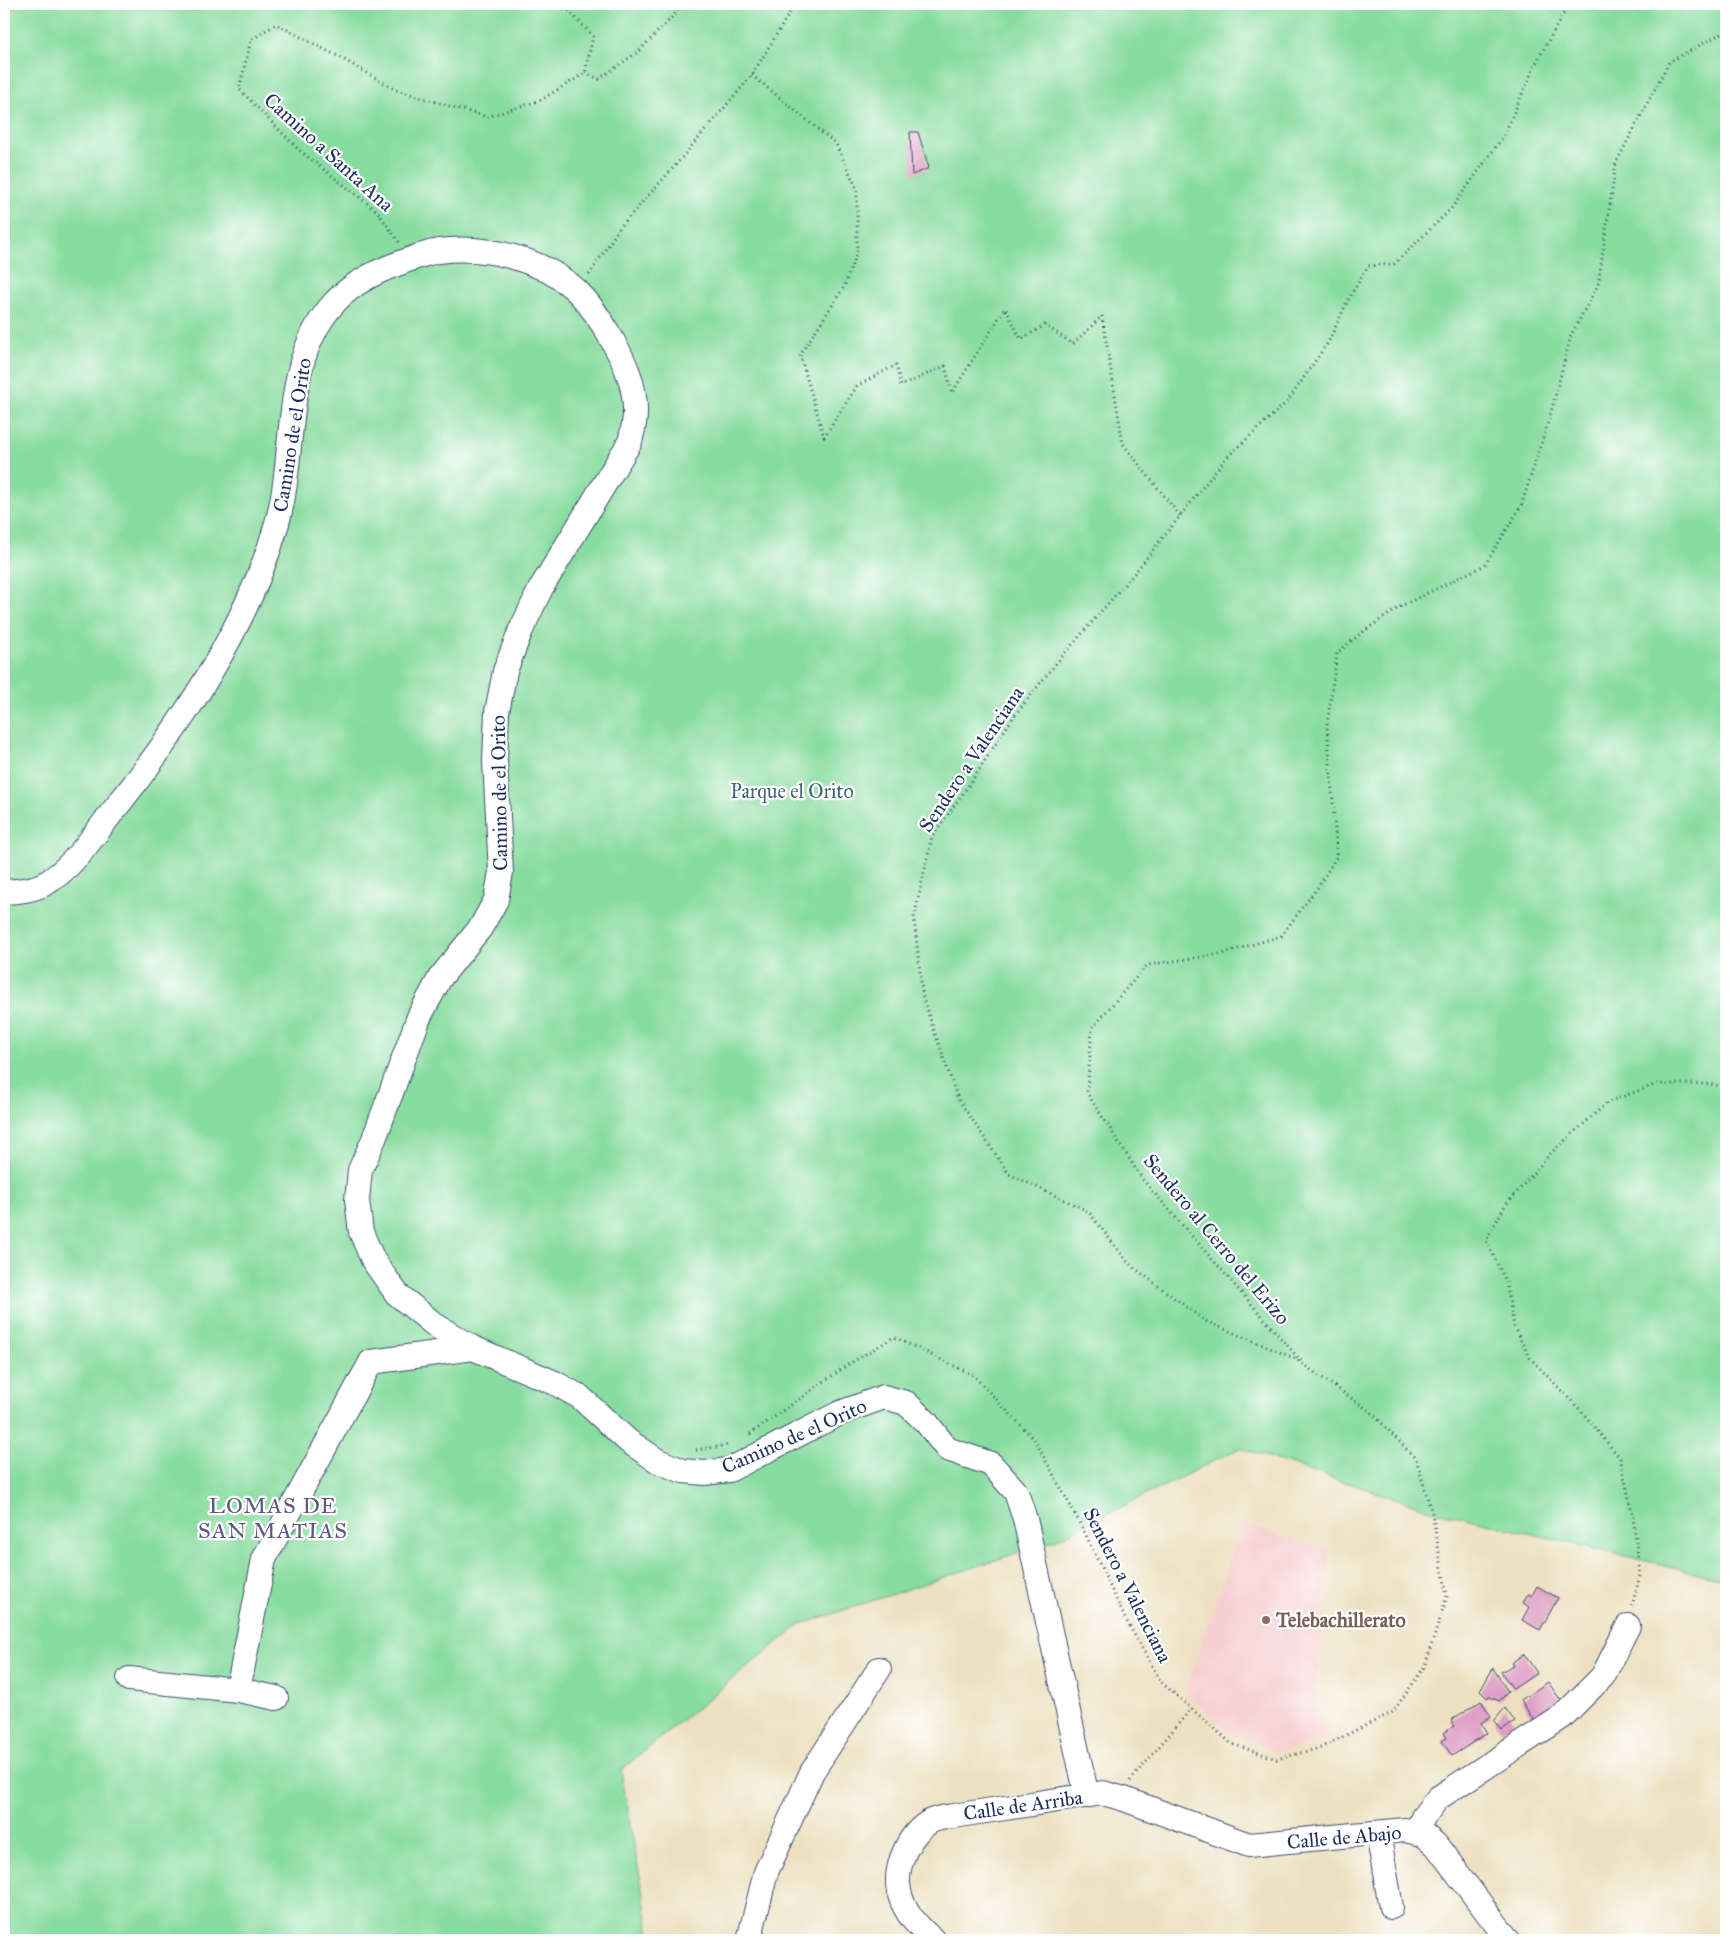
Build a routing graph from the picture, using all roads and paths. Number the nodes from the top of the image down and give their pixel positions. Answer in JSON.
{"nodes":[{"id":1,"x":559,"y":4,"type":"edge"},
{"id":2,"x":685,"y":4,"type":"edge"},
{"id":3,"x":794,"y":4,"type":"edge"},
{"id":4,"x":1569,"y":4,"type":"edge"},
{"id":5,"x":565,"y":5,"type":"edge"},
{"id":6,"x":1726,"y":31,"type":"edge"},
{"id":7,"x":585,"y":73,"type":"junction"},
{"id":8,"x":752,"y":75,"type":"junction"},
{"id":9,"x":411,"y":259,"type":"junction"},
{"id":10,"x":578,"y":292,"type":"junction"},
{"id":11,"x":1180,"y":516,"type":"junction"},
{"id":12,"x":4,"y":892,"type":"edge"},
{"id":13,"x":1726,"y":1087,"type":"edge"},
{"id":14,"x":473,"y":1348,"type":"junction"},
{"id":15,"x":1305,"y":1366,"type":"junction"},
{"id":16,"x":743,"y":1439,"type":"dead end"},
{"id":17,"x":735,"y":1444,"type":"dead end"},
{"id":18,"x":687,"y":1452,"type":"dead end"},
{"id":19,"x":1628,"y":1626,"type":"joint"},
{"id":20,"x":879,"y":1669,"type":"dead end"},
{"id":21,"x":129,"y":1679,"type":"dead end"},
{"id":22,"x":238,"y":1690,"type":"junction"},
{"id":23,"x":276,"y":1698,"type":"dead end"},
{"id":24,"x":1191,"y":1709,"type":"junction"},
{"id":25,"x":1087,"y":1796,"type":"junction"},
{"id":26,"x":1116,"y":1797,"type":"junction"},
{"id":27,"x":1378,"y":1833,"type":"junction"},
{"id":28,"x":1416,"y":1833,"type":"junction"},
{"id":29,"x":1249,"y":1845,"type":"joint"},
{"id":30,"x":1391,"y":1907,"type":"dead end"},
{"id":31,"x":749,"y":1940,"type":"edge"},
{"id":32,"x":933,"y":1940,"type":"edge"},
{"id":33,"x":1508,"y":1940,"type":"edge"}],
"edges":[{"from":1,"to":5,"type":"path"},
{"from":2,"to":7,"type":"path"},
{"from":3,"to":8,"type":"path"},
{"from":4,"to":11,"type":"path","name":"Sendero a Valenciana"},
{"from":5,"to":7,"type":"path"},
{"from":6,"to":15,"type":"path","name":"Sendero al Cerro del Erizo"},
{"from":7,"to":9,"type":"path","name":"Camino a Santa Ana"},
{"from":8,"to":10,"type":"path"},
{"from":8,"to":11,"type":"path"},
{"from":9,"to":10,"type":"street","name":"Camino de el Orito"},
{"from":9,"to":12,"type":"street","name":"Camino de el Orito"},
{"from":10,"to":14,"type":"street","name":"Camino de el Orito"},
{"from":11,"to":15,"type":"path","name":"Sendero a Valenciana"},
{"from":13,"to":19,"type":"path"},
{"from":14,"to":22,"type":"street"},
{"from":14,"to":25,"type":"street","name":"Camino de el Orito"},
{"from":15,"to":24,"type":"path","name":"Sendero a Valenciana"},
{"from":16,"to":24,"type":"path","name":"Sendero a Valenciana"},
{"from":17,"to":18,"type":"path"},
{"from":19,"to":28,"type":"street"},
{"from":20,"to":31,"type":"street"},
{"from":21,"to":22,"type":"street"},
{"from":22,"to":23,"type":"street"},
{"from":24,"to":26,"type":"path"},
{"from":25,"to":26,"type":"street","name":"Calle de Arriba"},
{"from":25,"to":32,"type":"street","name":"Calle de Arriba"},
{"from":26,"to":29,"type":"street","name":"Calle de Arriba"},
{"from":27,"to":28,"type":"street","name":"Calle de Abajo"},
{"from":27,"to":29,"type":"street","name":"Calle de Abajo"},
{"from":27,"to":30,"type":"street"},
{"from":28,"to":33,"type":"street","name":"Calle de Abajo"}]}
